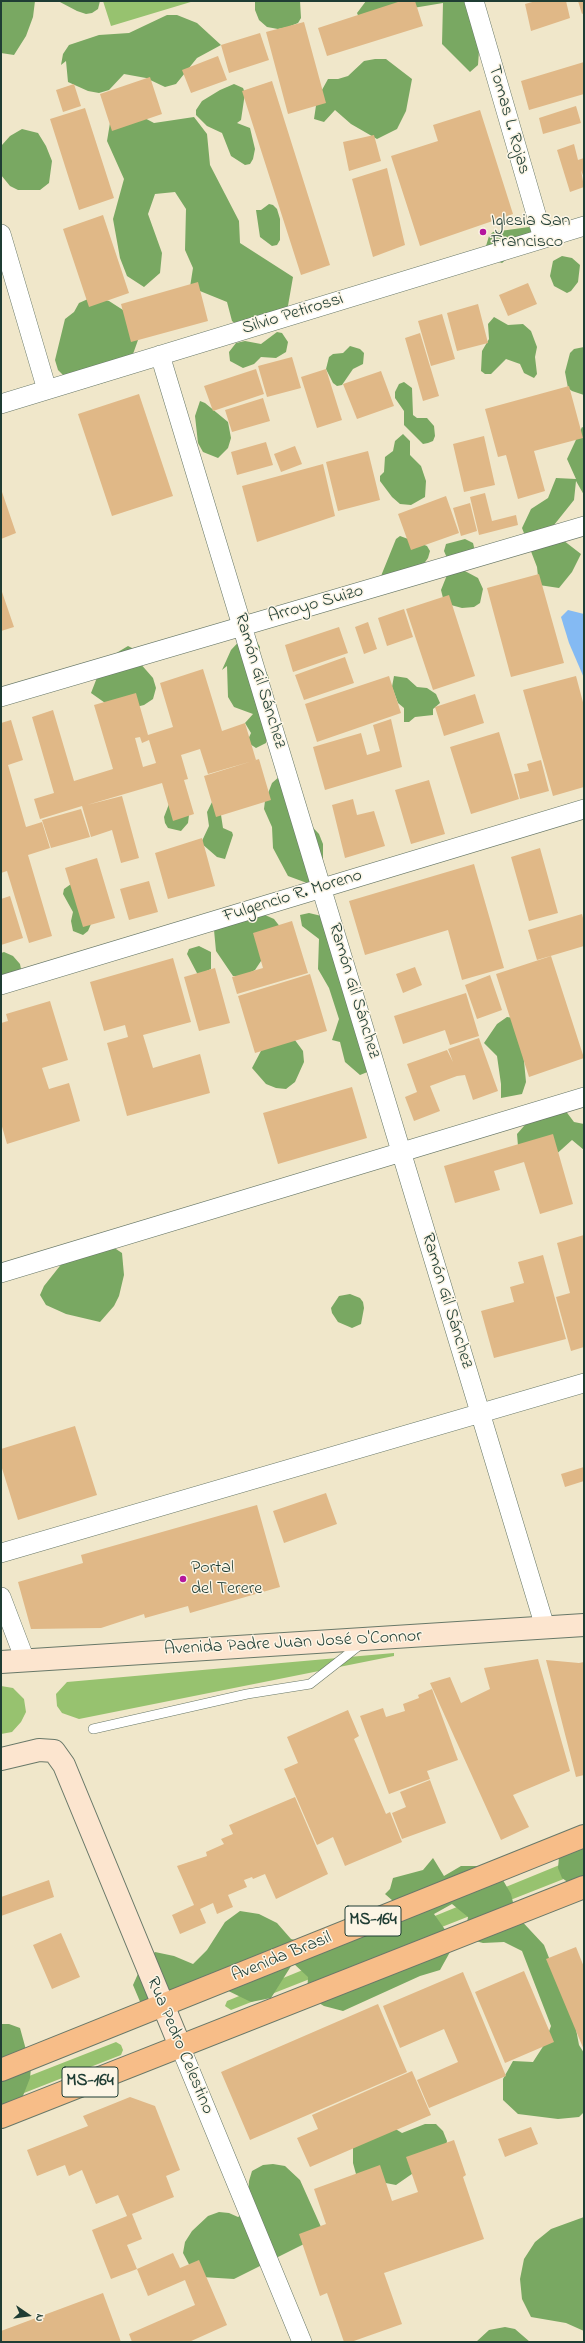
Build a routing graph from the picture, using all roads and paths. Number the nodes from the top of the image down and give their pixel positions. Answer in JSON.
{"nodes":[{"id":1,"x":474,"y":1,"type":"edge"},
{"id":2,"x":584,"y":226,"type":"edge"},
{"id":3,"x":1,"y":234,"type":"edge"},
{"id":4,"x":543,"y":238,"type":"junction"},
{"id":5,"x":160,"y":355,"type":"junction"},
{"id":6,"x":47,"y":390,"type":"junction"},
{"id":7,"x":1,"y":404,"type":"edge"},
{"id":8,"x":584,"y":526,"type":"edge"},
{"id":9,"x":242,"y":626,"type":"junction"},
{"id":10,"x":1,"y":697,"type":"edge"},
{"id":11,"x":584,"y":809,"type":"edge"},
{"id":12,"x":321,"y":889,"type":"junction"},
{"id":13,"x":1,"y":986,"type":"edge"},
{"id":14,"x":584,"y":1097,"type":"edge"},
{"id":15,"x":402,"y":1152,"type":"junction"},
{"id":16,"x":1,"y":1273,"type":"edge"},
{"id":17,"x":584,"y":1383,"type":"edge"},
{"id":18,"x":480,"y":1413,"type":"junction"},
{"id":19,"x":1,"y":1553,"type":"edge"},
{"id":20,"x":1,"y":1597,"type":"edge"},
{"id":21,"x":584,"y":1625,"type":"edge"},
{"id":22,"x":545,"y":1628,"type":"junction"},
{"id":23,"x":366,"y":1640,"type":"junction"},
{"id":24,"x":25,"y":1660,"type":"junction"},
{"id":25,"x":1,"y":1662,"type":"edge"},
{"id":26,"x":93,"y":1729,"type":"dead end"},
{"id":27,"x":1,"y":1759,"type":"edge"},
{"id":28,"x":584,"y":1836,"type":"edge"},
{"id":29,"x":584,"y":1887,"type":"edge"},
{"id":30,"x":162,"y":2006,"type":"junction"},
{"id":31,"x":180,"y":2046,"type":"junction"},
{"id":32,"x":1,"y":2070,"type":"edge"},
{"id":33,"x":1,"y":2118,"type":"edge"},
{"id":34,"x":302,"y":2342,"type":"edge"}],
"edges":[{"from":1,"to":4,"type":"street","name":"Tomas L. Rojas"},
{"from":2,"to":4,"type":"street","name":"Silvio Petirossi"},
{"from":3,"to":6,"type":"street"},
{"from":4,"to":5,"type":"street","name":"Silvio Petirossi"},
{"from":5,"to":6,"type":"street","name":"Silvio Petirossi"},
{"from":5,"to":9,"type":"street","name":"Ramón Gil Sánchez"},
{"from":6,"to":7,"type":"street","name":"Silvio Petirossi"},
{"from":8,"to":9,"type":"street","name":"Arroyo Suizo"},
{"from":9,"to":10,"type":"street","name":"Arroyo Suizo"},
{"from":9,"to":12,"type":"street","name":"Ramón Gil Sánchez"},
{"from":11,"to":12,"type":"street","name":"Fulgencio R. Moreno"},
{"from":12,"to":13,"type":"street","name":"Fulgencio R. Moreno"},
{"from":12,"to":15,"type":"street","name":"Ramón Gil Sánchez"},
{"from":14,"to":15,"type":"street"},
{"from":15,"to":16,"type":"street"},
{"from":15,"to":18,"type":"street","name":"Ramón Gil Sánchez"},
{"from":17,"to":18,"type":"street"},
{"from":18,"to":19,"type":"street"},
{"from":18,"to":22,"type":"street","name":"Ramón Gil Sánchez"},
{"from":20,"to":24,"type":"street"},
{"from":21,"to":22,"type":"main road","name":"Avenida Padre Juan José O'Connor"},
{"from":22,"to":23,"type":"main road","name":"Avenida Padre Juan José O'Connor"},
{"from":23,"to":24,"type":"main road","name":"Avenida Padre Juan José O'Connor"},
{"from":23,"to":26,"type":"lane"},
{"from":24,"to":25,"type":"main road","name":"Avenida Padre Juan José O'Connor"},
{"from":27,"to":30,"type":"main road","name":"Rua Pedro Celestino"},
{"from":28,"to":30,"type":"main road","name":"Avenida Brasil","number":"MS-164"},
{"from":29,"to":31,"type":"main road","number":"MS-164"},
{"from":30,"to":31,"type":"main road","name":"Rua Pedro Celestino"},
{"from":30,"to":32,"type":"main road","name":"Avenida Brasil","number":"MS-164"},
{"from":31,"to":33,"type":"main road","number":"MS-164"},
{"from":31,"to":34,"type":"street","name":"Rua Pedro Celestino"}]}
